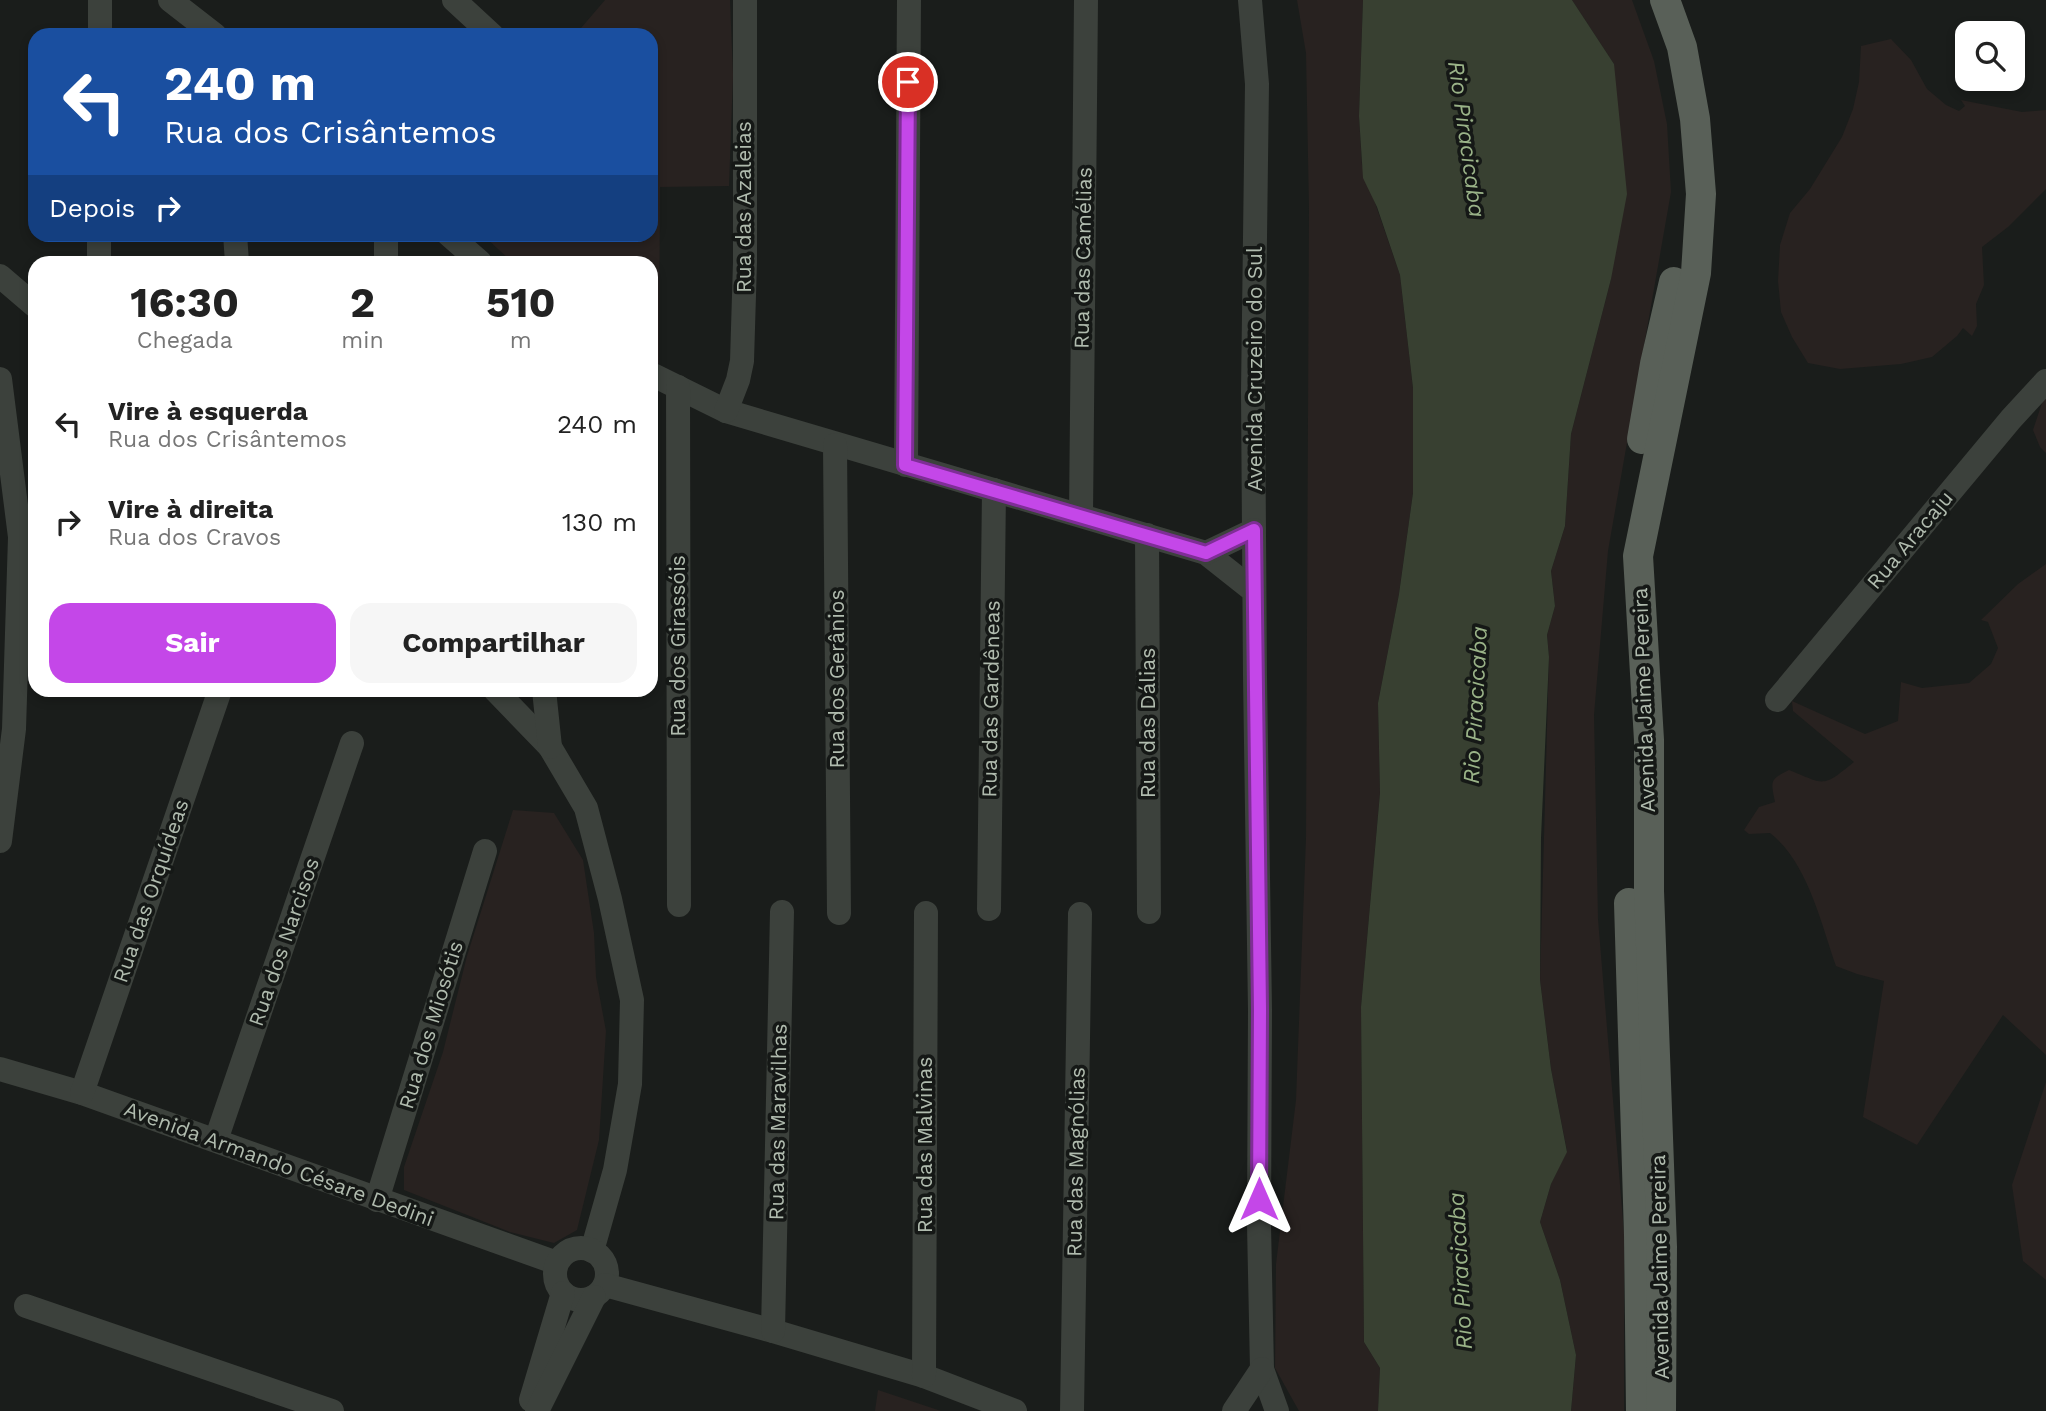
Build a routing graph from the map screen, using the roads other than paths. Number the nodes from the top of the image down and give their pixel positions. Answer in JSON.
{"nodes":[{"id":1,"x":100,"y":0,"type":"edge"},
{"id":2,"x":170,"y":0,"type":"edge"},
{"id":3,"x":454,"y":0,"type":"edge"},
{"id":4,"x":746,"y":0,"type":"edge"},
{"id":5,"x":909,"y":0,"type":"edge"},
{"id":6,"x":1086,"y":0,"type":"edge"},
{"id":7,"x":1250,"y":0,"type":"edge"},
{"id":8,"x":1647,"y":0,"type":"edge"},
{"id":9,"x":1665,"y":0,"type":"edge"},
{"id":10,"x":100,"y":28,"type":"edge"},
{"id":11,"x":206,"y":28,"type":"edge"},
{"id":12,"x":484,"y":28,"type":"edge"},
{"id":13,"x":457,"y":242,"type":"edge"},
{"id":14,"x":473,"y":256,"type":"edge"},
{"id":15,"x":0,"y":276,"type":"edge"},
{"id":16,"x":28,"y":300,"type":"edge"},
{"id":17,"x":658,"y":377,"type":"edge"},
{"id":18,"x":0,"y":379,"type":"edge"},
{"id":19,"x":2046,"y":381,"type":"edge"},
{"id":20,"x":678,"y":387,"type":"junction"},
{"id":21,"x":726,"y":411,"type":"junction"},
{"id":22,"x":835,"y":445,"type":"junction"},
{"id":23,"x":905,"y":465,"type":"junction"},
{"id":24,"x":994,"y":489,"type":"junction"},
{"id":25,"x":1081,"y":515,"type":"junction"},
{"id":26,"x":1254,"y":530,"type":"junction"},
{"id":27,"x":1147,"y":535,"type":"junction"},
{"id":28,"x":1206,"y":553,"type":"junction"},
{"id":29,"x":1254,"y":591,"type":"junction"},
{"id":30,"x":218,"y":697,"type":"edge"},
{"id":31,"x":545,"y":697,"type":"edge"},
{"id":32,"x":519,"y":700,"type":"edge"},
{"id":33,"x":1777,"y":700,"type":"dead end"},
{"id":34,"x":352,"y":743,"type":"dead end"},
{"id":35,"x":550,"y":747,"type":"junction"},
{"id":36,"x":0,"y":841,"type":"edge"},
{"id":37,"x":485,"y":851,"type":"dead end"},
{"id":38,"x":679,"y":905,"type":"dead end"},
{"id":39,"x":989,"y":909,"type":"dead end"},
{"id":40,"x":782,"y":912,"type":"dead end"},
{"id":41,"x":1149,"y":912,"type":"dead end"},
{"id":42,"x":839,"y":913,"type":"dead end"},
{"id":43,"x":926,"y":913,"type":"dead end"},
{"id":44,"x":1080,"y":914,"type":"dead end"},
{"id":45,"x":0,"y":1069,"type":"edge"},
{"id":46,"x":82,"y":1093,"type":"junction"},
{"id":47,"x":216,"y":1140,"type":"junction"},
{"id":48,"x":377,"y":1200,"type":"junction"},
{"id":49,"x":592,"y":1251,"type":"junction"},
{"id":50,"x":557,"y":1263,"type":"junction"},
{"id":51,"x":599,"y":1291,"type":"junction"},
{"id":52,"x":563,"y":1293,"type":"junction"},
{"id":53,"x":26,"y":1306,"type":"dead end"},
{"id":54,"x":773,"y":1331,"type":"junction"},
{"id":55,"x":1262,"y":1368,"type":"junction"},
{"id":56,"x":924,"y":1376,"type":"junction"},
{"id":57,"x":332,"y":1411,"type":"edge"},
{"id":58,"x":528,"y":1411,"type":"edge"},
{"id":59,"x":537,"y":1411,"type":"edge"},
{"id":60,"x":1015,"y":1411,"type":"edge"},
{"id":61,"x":1072,"y":1411,"type":"edge"},
{"id":62,"x":1234,"y":1411,"type":"edge"},
{"id":63,"x":1277,"y":1411,"type":"edge"},
{"id":64,"x":1641,"y":1411,"type":"edge"},
{"id":65,"x":1661,"y":1411,"type":"edge"}],
"edges":[{"from":1,"to":10,"type":"street"},
{"from":2,"to":11,"type":"street"},
{"from":3,"to":12,"type":"street"},
{"from":4,"to":21,"type":"street","name":"Rua das Azaleias"},
{"from":5,"to":23,"type":"street"},
{"from":6,"to":25,"type":"street","name":"Rua das Camélias"},
{"from":7,"to":26,"type":"street","name":"Avenida Cruzeiro do Sul"},
{"from":8,"to":64,"type":"main road","name":"Avenida Jaime Pereira"},
{"from":9,"to":65,"type":"main road","name":"Avenida Jaime Pereira"},
{"from":13,"to":14,"type":"street"},
{"from":15,"to":16,"type":"street"},
{"from":17,"to":20,"type":"street"},
{"from":18,"to":36,"type":"street"},
{"from":19,"to":33,"type":"street","name":"Rua Aracaju"},
{"from":20,"to":21,"type":"street"},
{"from":20,"to":38,"type":"street","name":"Rua dos Girassóis"},
{"from":21,"to":22,"type":"street"},
{"from":22,"to":23,"type":"street"},
{"from":22,"to":42,"type":"street","name":"Rua dos Gerânios"},
{"from":23,"to":24,"type":"street"},
{"from":24,"to":25,"type":"street"},
{"from":24,"to":39,"type":"street","name":"Rua das Gardêneas"},
{"from":25,"to":27,"type":"street"},
{"from":26,"to":28,"type":"street"},
{"from":26,"to":29,"type":"street","name":"Avenida Cruzeiro do Sul"},
{"from":27,"to":28,"type":"street"},
{"from":27,"to":41,"type":"street","name":"Rua das Dálias"},
{"from":28,"to":29,"type":"street"},
{"from":29,"to":55,"type":"street","name":"Avenida Cruzeiro do Sul"},
{"from":30,"to":46,"type":"street","name":"Rua das Orquídeas"},
{"from":31,"to":35,"type":"street"},
{"from":32,"to":35,"type":"street"},
{"from":34,"to":47,"type":"street","name":"Rua dos Narcisos"},
{"from":35,"to":49,"type":"street"},
{"from":37,"to":48,"type":"street","name":"Rua dos Miosótis"},
{"from":40,"to":54,"type":"street","name":"Rua das Maravilhas"},
{"from":43,"to":56,"type":"street","name":"Rua das Malvinas"},
{"from":44,"to":61,"type":"street","name":"Rua das Magnólias"},
{"from":45,"to":46,"type":"street","name":"Avenida Armando Césare Dedini"},
{"from":46,"to":47,"type":"street","name":"Avenida Armando Césare Dedini"},
{"from":47,"to":48,"type":"street","name":"Avenida Armando Césare Dedini"},
{"from":48,"to":50,"type":"street","name":"Avenida Armando Césare Dedini"},
{"from":49,"to":50,"type":"street"},
{"from":49,"to":51,"type":"street"},
{"from":50,"to":52,"type":"street"},
{"from":51,"to":52,"type":"street"},
{"from":51,"to":54,"type":"street"},
{"from":51,"to":59,"type":"street"},
{"from":52,"to":58,"type":"street"},
{"from":53,"to":57,"type":"street"},
{"from":54,"to":56,"type":"street"},
{"from":55,"to":62,"type":"street"},
{"from":55,"to":63,"type":"street","name":"Avenida Cruzeiro do Sul"},
{"from":56,"to":60,"type":"street"}]}
